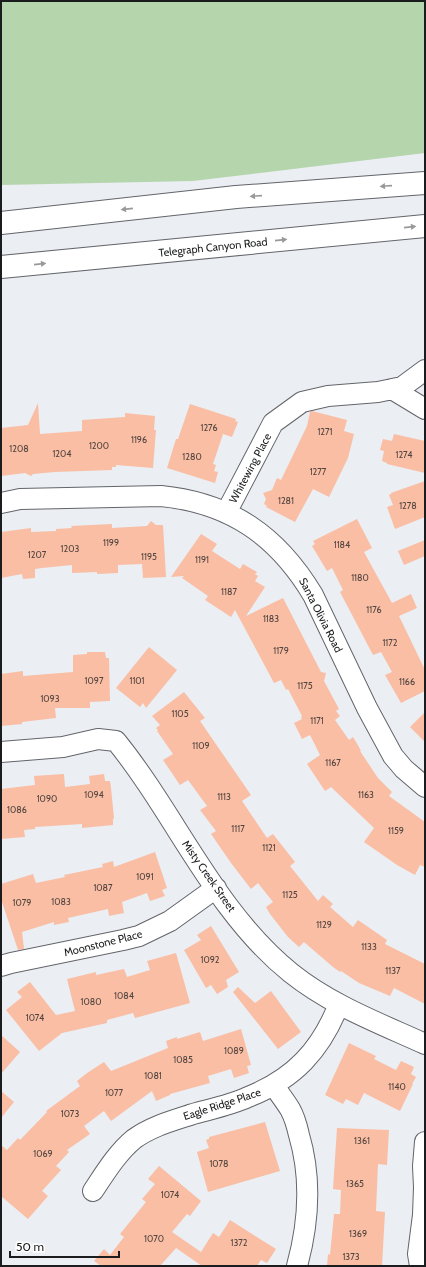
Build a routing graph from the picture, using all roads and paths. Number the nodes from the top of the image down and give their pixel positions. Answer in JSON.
{"nodes":[{"id":1,"x":425,"y":183,"type":"edge"},
{"id":2,"x":1,"y":223,"type":"edge"},
{"id":3,"x":425,"y":226,"type":"edge"},
{"id":4,"x":1,"y":267,"type":"edge"},
{"id":5,"x":425,"y":370,"type":"edge"},
{"id":6,"x":392,"y":389,"type":"junction"},
{"id":7,"x":425,"y":409,"type":"edge"},
{"id":8,"x":1,"y":503,"type":"edge"},
{"id":9,"x":226,"y":513,"type":"junction"},
{"id":10,"x":1,"y":752,"type":"edge"},
{"id":11,"x":425,"y":787,"type":"edge"},
{"id":12,"x":216,"y":888,"type":"junction"},
{"id":13,"x":1,"y":966,"type":"edge"},
{"id":14,"x":339,"y":1004,"type":"junction"},
{"id":15,"x":425,"y":1044,"type":"edge"},
{"id":16,"x":274,"y":1086,"type":"junction"},
{"id":17,"x":425,"y":1142,"type":"edge"},
{"id":18,"x":425,"y":1188,"type":"edge"},
{"id":19,"x":93,"y":1192,"type":"dead end"},
{"id":20,"x":297,"y":1266,"type":"edge"},
{"id":21,"x":420,"y":1266,"type":"edge"}],
"edges":[{"from":1,"to":2,"type":"main road","one_way":true},
{"from":4,"to":3,"type":"main road","name":"Telegraph Canyon Road","one_way":true},
{"from":5,"to":6,"type":"street"},
{"from":6,"to":7,"type":"street"},
{"from":6,"to":9,"type":"street","name":"Whitewing Place"},
{"from":8,"to":9,"type":"street","name":"Santa Olivia Road"},
{"from":9,"to":11,"type":"street","name":"Santa Olivia Road"},
{"from":10,"to":12,"type":"street","name":"Misty Creek Street"},
{"from":12,"to":13,"type":"street","name":"Moonstone Place"},
{"from":12,"to":14,"type":"street","name":"Misty Creek Street"},
{"from":14,"to":15,"type":"street","name":"Misty Creek Street"},
{"from":14,"to":16,"type":"street","name":"Eagle Ridge Place"},
{"from":16,"to":19,"type":"street","name":"Eagle Ridge Place"},
{"from":16,"to":20,"type":"street"},
{"from":17,"to":18,"type":"street"},
{"from":18,"to":21,"type":"street"}]}
